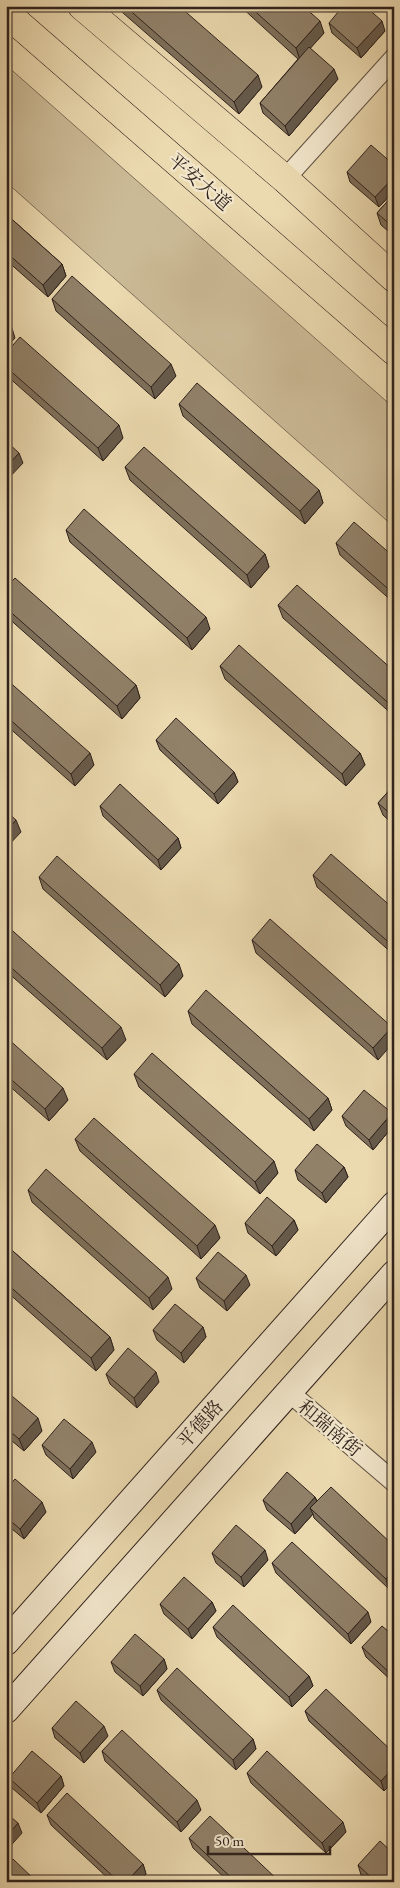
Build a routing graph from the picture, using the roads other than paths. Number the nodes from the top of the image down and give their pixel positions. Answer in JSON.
{"nodes":[{"id":1,"x":82,"y":6,"type":"edge"},
{"id":2,"x":6,"y":13,"type":"edge"},
{"id":3,"x":394,"y":58,"type":"edge"},
{"id":4,"x":285,"y":178,"type":"junction"},
{"id":5,"x":394,"y":278,"type":"edge"},
{"id":6,"x":394,"y":351,"type":"edge"},
{"id":7,"x":394,"y":1205,"type":"edge"},
{"id":8,"x":394,"y":1274,"type":"edge"},
{"id":9,"x":290,"y":1393,"type":"junction"},
{"id":10,"x":394,"y":1482,"type":"edge"},
{"id":11,"x":6,"y":1642,"type":"edge"},
{"id":12,"x":6,"y":1710,"type":"edge"}],
"edges":[{"from":1,"to":4,"type":"main road"},
{"from":2,"to":6,"type":"main road","name":"平安大道"},
{"from":3,"to":4,"type":"street"},
{"from":4,"to":5,"type":"main road"},
{"from":7,"to":11,"type":"main road","name":"平德路"},
{"from":8,"to":9,"type":"main road"},
{"from":9,"to":10,"type":"street","name":"和瑞南街"},
{"from":9,"to":12,"type":"main road"}]}
